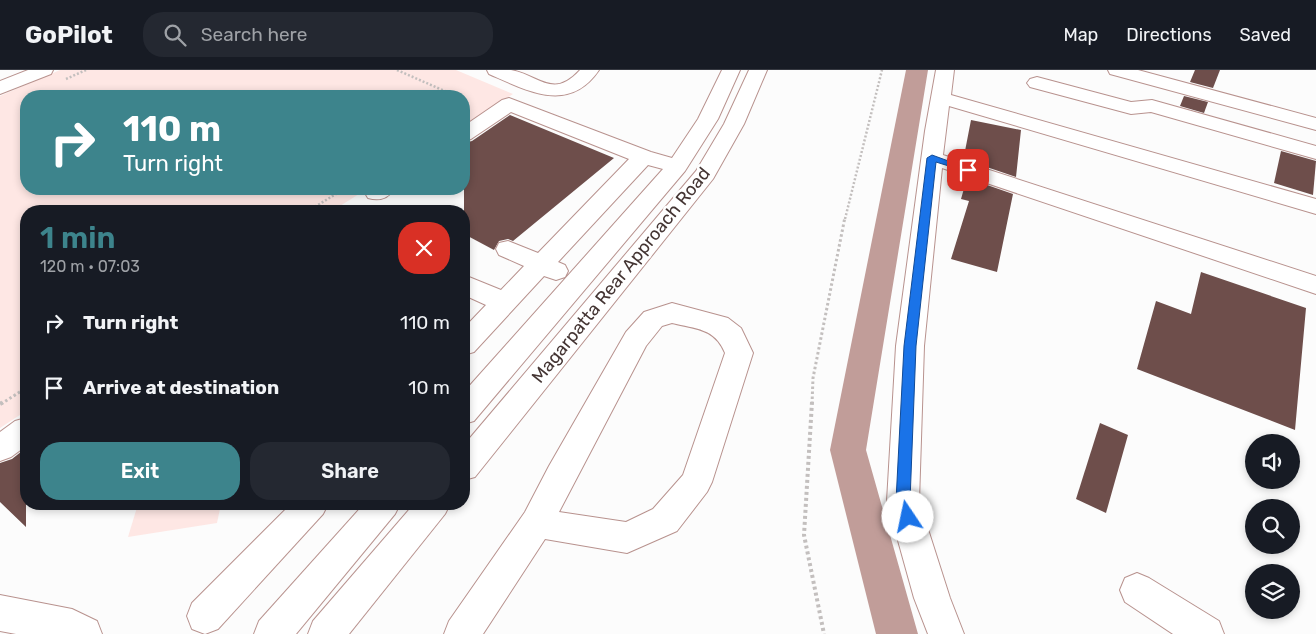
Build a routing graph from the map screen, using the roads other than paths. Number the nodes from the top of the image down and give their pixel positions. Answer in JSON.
{"nodes":[{"id":1,"x":44,"y":70,"type":"edge"},
{"id":2,"x":496,"y":70,"type":"edge"},
{"id":3,"x":590,"y":70,"type":"edge"},
{"id":4,"x":731,"y":70,"type":"edge"},
{"id":5,"x":758,"y":70,"type":"edge"},
{"id":6,"x":945,"y":70,"type":"edge"},
{"id":7,"x":1117,"y":70,"type":"edge"},
{"id":8,"x":1037,"y":84,"type":"dead end"},
{"id":9,"x":0,"y":88,"type":"edge"},
{"id":10,"x":941,"y":98,"type":"junction"},
{"id":11,"x":1316,"y":124,"type":"edge"},
{"id":12,"x":470,"y":130,"type":"edge"},
{"id":13,"x":1316,"y":153,"type":"edge"},
{"id":14,"x":643,"y":157,"type":"junction"},
{"id":15,"x":932,"y":158,"type":"junction"},
{"id":16,"x":677,"y":166,"type":"junction"},
{"id":17,"x":1316,"y":207,"type":"edge"},
{"id":18,"x":508,"y":249,"type":"dead end"},
{"id":19,"x":541,"y":264,"type":"junction"},
{"id":20,"x":578,"y":281,"type":"junction"},
{"id":21,"x":1316,"y":285,"type":"edge"},
{"id":22,"x":470,"y":287,"type":"edge"},
{"id":23,"x":504,"y":303,"type":"junction"},
{"id":24,"x":470,"y":339,"type":"edge"},
{"id":25,"x":470,"y":405,"type":"edge"},
{"id":26,"x":20,"y":434,"type":"edge"},
{"id":27,"x":0,"y":448,"type":"edge"},
{"id":28,"x":470,"y":460,"type":"edge"},
{"id":29,"x":306,"y":510,"type":"edge"},
{"id":30,"x":379,"y":510,"type":"edge"},
{"id":31,"x":429,"y":510,"type":"edge"},
{"id":32,"x":537,"y":523,"type":"junction"},
{"id":33,"x":1137,"y":590,"type":"dead end"},
{"id":34,"x":204,"y":616,"type":"dead end"},
{"id":35,"x":4,"y":618,"type":"edge"},
{"id":36,"x":84,"y":634,"type":"edge"},
{"id":37,"x":272,"y":634,"type":"edge"},
{"id":38,"x":326,"y":634,"type":"edge"},
{"id":39,"x":462,"y":634,"type":"edge"},
{"id":40,"x":946,"y":634,"type":"edge"},
{"id":41,"x":1206,"y":634,"type":"edge"}],
"edges":[{"from":1,"to":9,"type":"street"},
{"from":2,"to":3,"type":"street"},
{"from":4,"to":16,"type":"street","name":"Magarpatta Rear Approach Road"},
{"from":5,"to":28,"type":"street","name":"Magarpatta Rear Approach Road"},
{"from":6,"to":10,"type":"street"},
{"from":7,"to":11,"type":"street"},
{"from":8,"to":13,"type":"street"},
{"from":10,"to":15,"type":"street"},
{"from":10,"to":17,"type":"street"},
{"from":12,"to":14,"type":"street"},
{"from":14,"to":16,"type":"street"},
{"from":14,"to":19,"type":"street"},
{"from":15,"to":21,"type":"street"},
{"from":15,"to":40,"type":"street"},
{"from":16,"to":20,"type":"street","name":"Magarpatta Rear Approach Road"},
{"from":18,"to":19,"type":"street"},
{"from":19,"to":20,"type":"street"},
{"from":19,"to":23,"type":"street"},
{"from":20,"to":25,"type":"street","name":"Magarpatta Rear Approach Road"},
{"from":22,"to":23,"type":"street"},
{"from":23,"to":24,"type":"street"},
{"from":26,"to":27,"type":"street"},
{"from":29,"to":34,"type":"street"},
{"from":30,"to":37,"type":"street"},
{"from":31,"to":38,"type":"street"},
{"from":32,"to":32,"type":"street"},
{"from":32,"to":39,"type":"street"},
{"from":33,"to":41,"type":"street"},
{"from":35,"to":36,"type":"street"}]}
